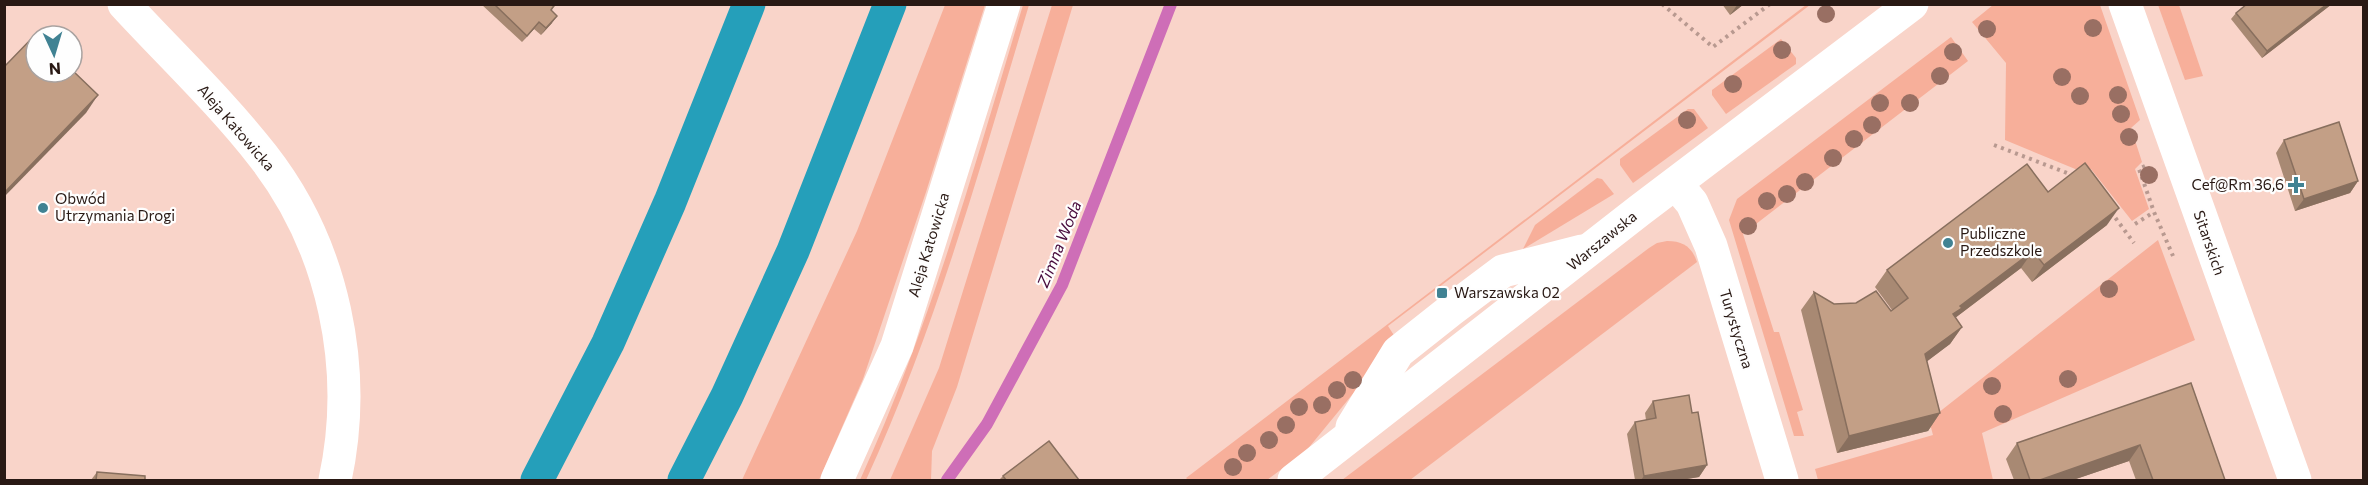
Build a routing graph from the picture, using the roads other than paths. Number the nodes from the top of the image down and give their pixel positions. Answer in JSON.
{"nodes":[{"id":1,"x":124,"y":4,"type":"edge"},
{"id":2,"x":749,"y":4,"type":"edge"},
{"id":3,"x":890,"y":4,"type":"edge"},
{"id":4,"x":1004,"y":4,"type":"edge"},
{"id":5,"x":1912,"y":4,"type":"edge"},
{"id":6,"x":2125,"y":4,"type":"edge"},
{"id":7,"x":1676,"y":184,"type":"junction"},
{"id":8,"x":335,"y":480,"type":"edge"},
{"id":9,"x":537,"y":480,"type":"edge"},
{"id":10,"x":684,"y":480,"type":"edge"},
{"id":11,"x":837,"y":480,"type":"edge"},
{"id":12,"x":1294,"y":480,"type":"edge"},
{"id":13,"x":1782,"y":480,"type":"edge"},
{"id":14,"x":2295,"y":480,"type":"edge"}],
"edges":[{"from":1,"to":8,"type":"street","name":"Aleja Katowicka"},
{"from":2,"to":9,"type":"highway"},
{"from":3,"to":10,"type":"highway"},
{"from":4,"to":11,"type":"street","name":"Aleja Katowicka"},
{"from":5,"to":7,"type":"street","name":"Warszawska"},
{"from":6,"to":14,"type":"street","name":"Sitarskich"},
{"from":7,"to":12,"type":"street","name":"Warszawska"},
{"from":7,"to":13,"type":"street","name":"Turystyczna"}]}
